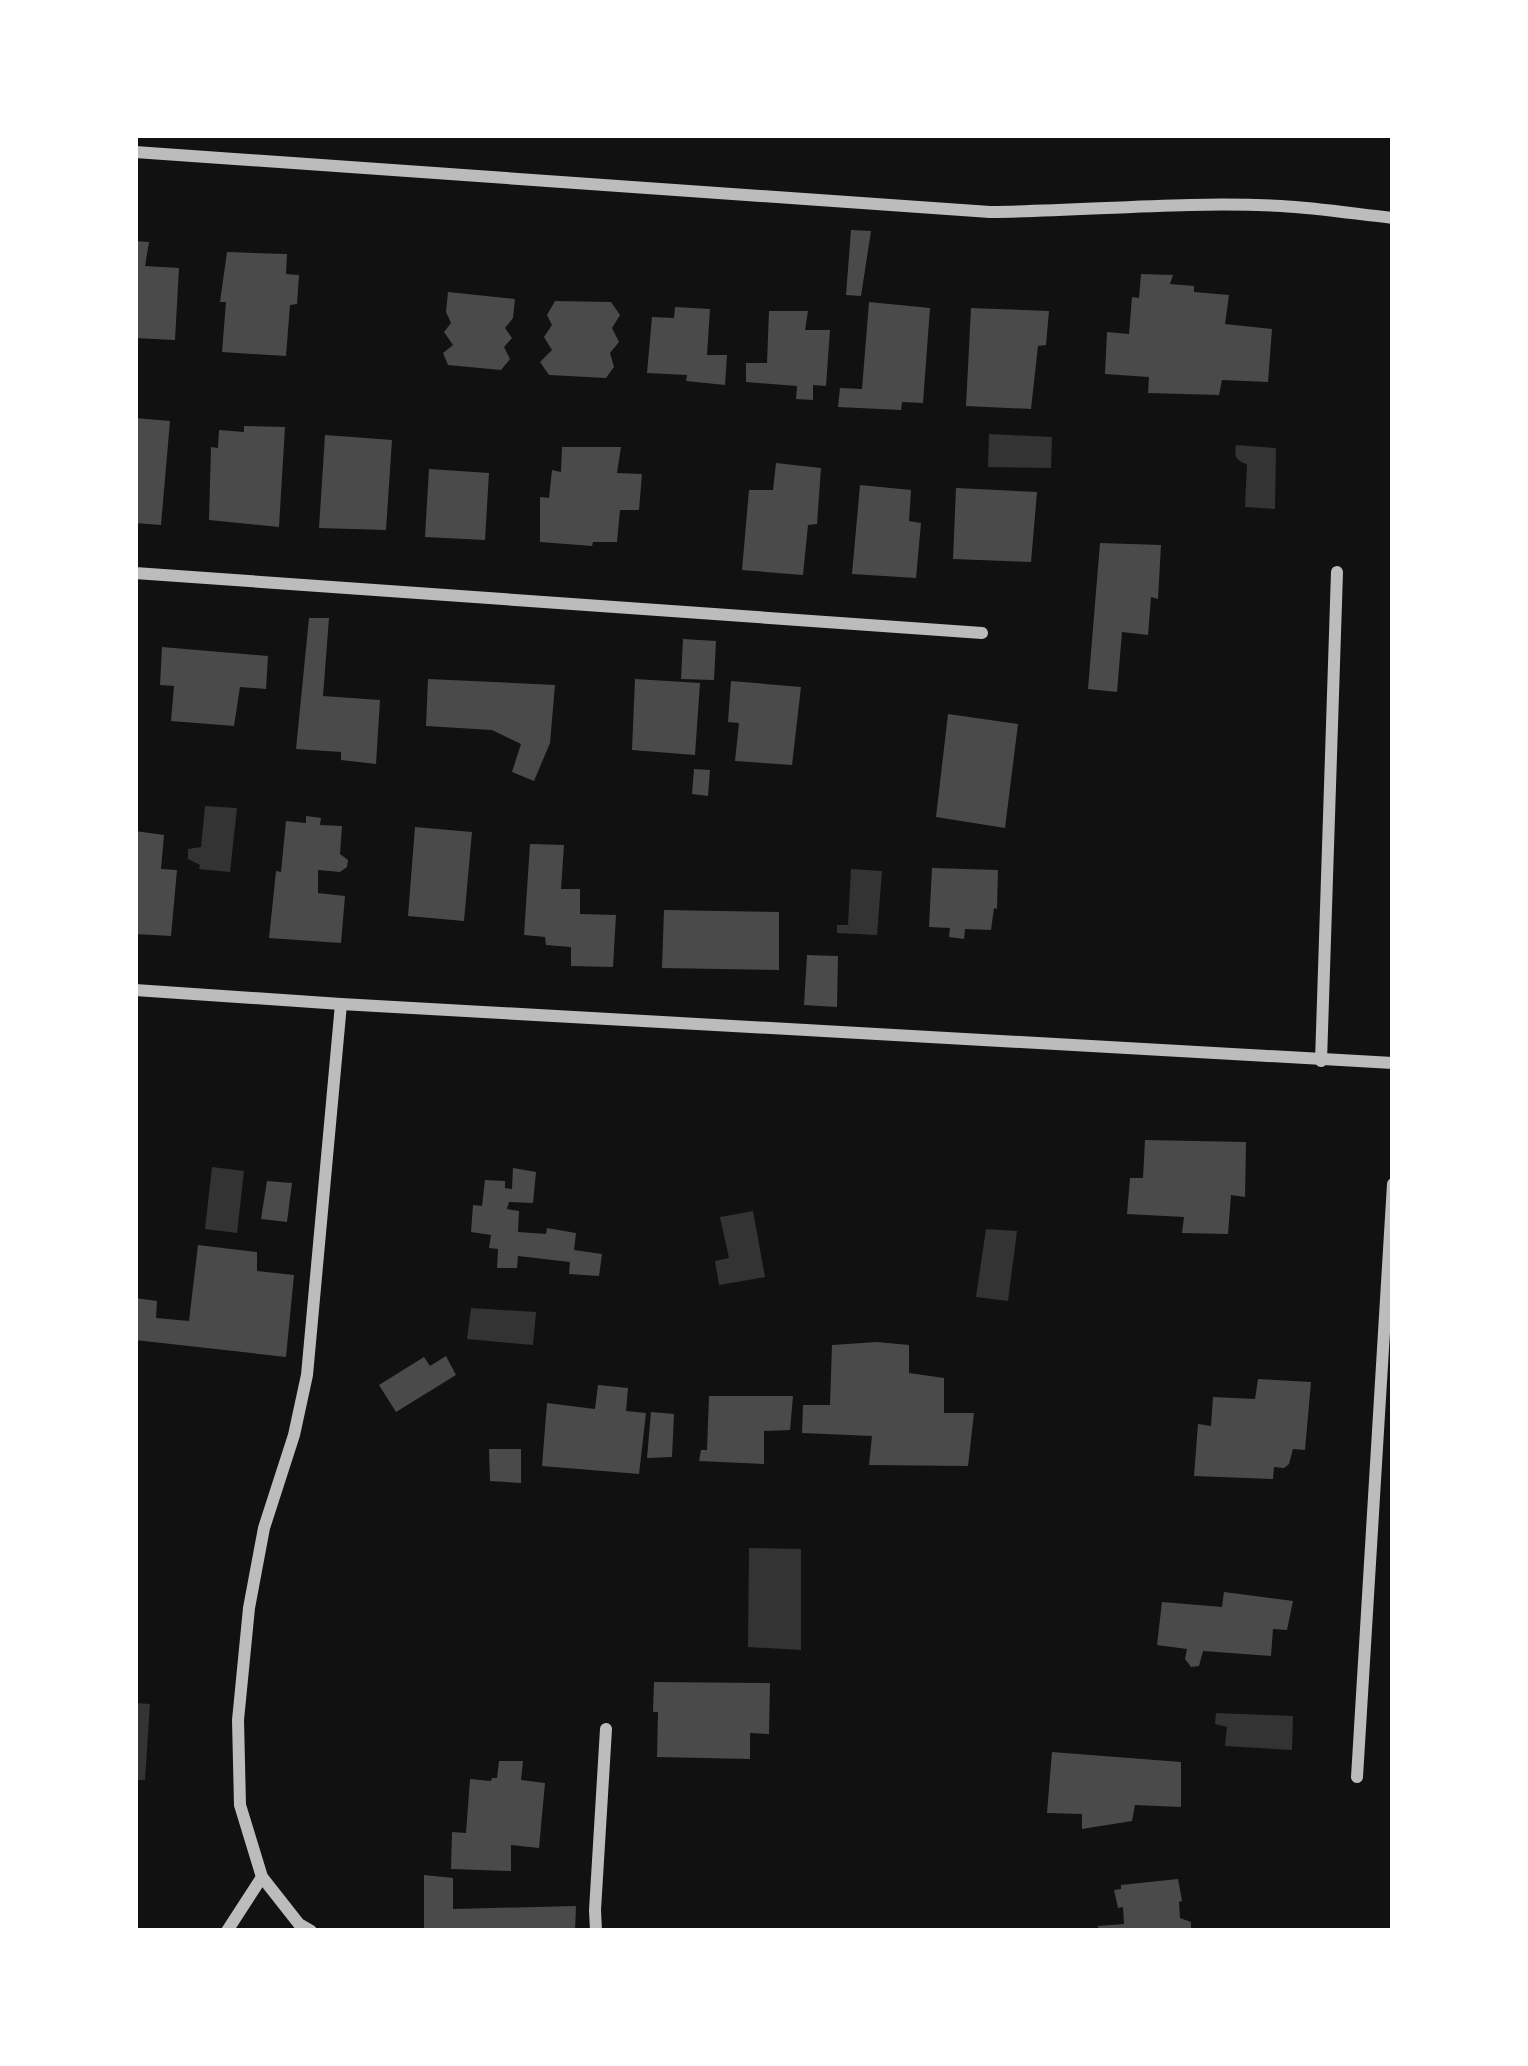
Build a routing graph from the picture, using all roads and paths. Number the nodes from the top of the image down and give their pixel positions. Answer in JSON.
{"nodes":[{"id":1,"x":135,"y":152,"type":"edge"},
{"id":2,"x":1393,"y":218,"type":"edge"},
{"id":3,"x":1337,"y":572,"type":"dead end"},
{"id":4,"x":135,"y":573,"type":"edge"},
{"id":5,"x":982,"y":633,"type":"dead end"},
{"id":6,"x":135,"y":990,"type":"edge"},
{"id":7,"x":341,"y":1004,"type":"junction"},
{"id":8,"x":1321,"y":1061,"type":"junction"},
{"id":9,"x":1393,"y":1063,"type":"edge"},
{"id":10,"x":1393,"y":1184,"type":"edge"},
{"id":11,"x":606,"y":1729,"type":"dead end"},
{"id":12,"x":1357,"y":1777,"type":"dead end"},
{"id":13,"x":262,"y":1877,"type":"junction"},
{"id":14,"x":227,"y":1931,"type":"edge"},
{"id":15,"x":311,"y":1931,"type":"edge"},
{"id":16,"x":596,"y":1931,"type":"edge"}],
"edges":[{"from":1,"to":2,"type":"street"},
{"from":3,"to":8,"type":"street"},
{"from":4,"to":5,"type":"street"},
{"from":6,"to":7,"type":"street"},
{"from":7,"to":8,"type":"street"},
{"from":7,"to":13,"type":"street"},
{"from":8,"to":9,"type":"street"},
{"from":10,"to":12,"type":"street"},
{"from":11,"to":16,"type":"street"},
{"from":13,"to":14,"type":"street"},
{"from":13,"to":15,"type":"street"}]}
